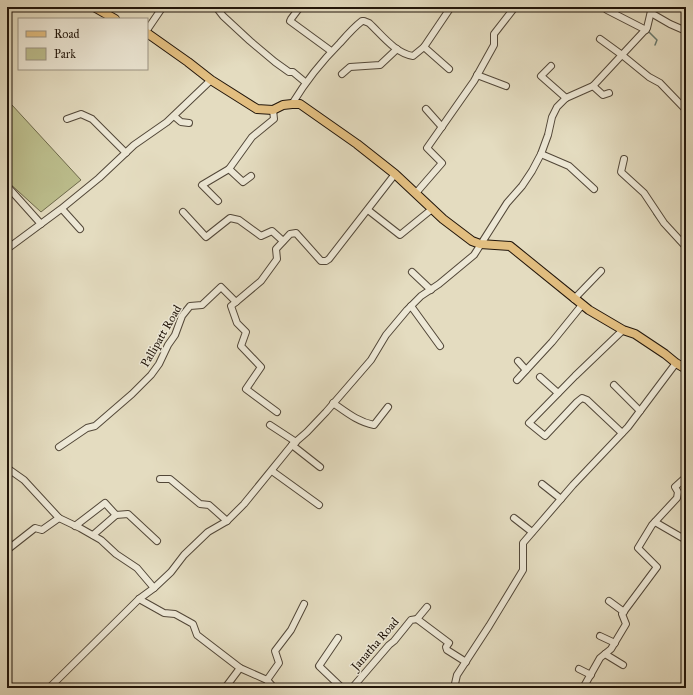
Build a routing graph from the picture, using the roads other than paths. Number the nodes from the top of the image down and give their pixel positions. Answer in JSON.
{"nodes":[{"id":1,"x":94,"y":7,"type":"edge"},
{"id":2,"x":216,"y":7,"type":"edge"},
{"id":3,"x":300,"y":7,"type":"edge"},
{"id":4,"x":451,"y":7,"type":"edge"},
{"id":5,"x":515,"y":7,"type":"edge"},
{"id":6,"x":162,"y":8,"type":"dead end"},
{"id":7,"x":108,"y":10,"type":"edge"},
{"id":8,"x":607,"y":10,"type":"dead end"},
{"id":9,"x":652,"y":10,"type":"edge"},
{"id":10,"x":114,"y":18,"type":"edge"},
{"id":11,"x":148,"y":30,"type":"edge"},
{"id":12,"x":646,"y":30,"type":"junction"},
{"id":13,"x":686,"y":31,"type":"edge"},
{"id":14,"x":148,"y":33,"type":"edge"},
{"id":15,"x":600,"y":39,"type":"dead end"},
{"id":16,"x":424,"y":47,"type":"junction"},
{"id":17,"x":396,"y":49,"type":"junction"},
{"id":18,"x":331,"y":51,"type":"junction"},
{"id":19,"x":622,"y":54,"type":"junction"},
{"id":20,"x":551,"y":66,"type":"dead end"},
{"id":21,"x":449,"y":69,"type":"dead end"},
{"id":22,"x":342,"y":74,"type":"dead end"},
{"id":23,"x":477,"y":75,"type":"junction"},
{"id":24,"x":211,"y":80,"type":"junction"},
{"id":25,"x":305,"y":82,"type":"junction"},
{"id":26,"x":506,"y":86,"type":"dead end"},
{"id":27,"x":593,"y":86,"type":"junction"},
{"id":28,"x":609,"y":93,"type":"dead end"},
{"id":29,"x":566,"y":98,"type":"junction"},
{"id":30,"x":292,"y":104,"type":"junction"},
{"id":31,"x":426,"y":109,"type":"dead end"},
{"id":32,"x":273,"y":110,"type":"junction"},
{"id":33,"x":686,"y":110,"type":"edge"},
{"id":34,"x":174,"y":116,"type":"junction"},
{"id":35,"x":67,"y":120,"type":"dead end"},
{"id":36,"x":189,"y":123,"type":"dead end"},
{"id":37,"x":442,"y":127,"type":"junction"},
{"id":38,"x":126,"y":153,"type":"junction"},
{"id":39,"x":541,"y":154,"type":"junction"},
{"id":40,"x":624,"y":159,"type":"dead end"},
{"id":41,"x":229,"y":169,"type":"junction"},
{"id":42,"x":395,"y":174,"type":"junction"},
{"id":43,"x":251,"y":176,"type":"dead end"},
{"id":44,"x":7,"y":186,"type":"edge"},
{"id":45,"x":594,"y":189,"type":"dead end"},
{"id":46,"x":416,"y":193,"type":"junction"},
{"id":47,"x":218,"y":201,"type":"dead end"},
{"id":48,"x":62,"y":209,"type":"junction"},
{"id":49,"x":432,"y":209,"type":"junction"},
{"id":50,"x":368,"y":210,"type":"junction"},
{"id":51,"x":184,"y":212,"type":"dead end"},
{"id":52,"x":41,"y":224,"type":"junction"},
{"id":53,"x":80,"y":229,"type":"dead end"},
{"id":54,"x":283,"y":241,"type":"junction"},
{"id":55,"x":480,"y":244,"type":"junction"},
{"id":56,"x":686,"y":247,"type":"edge"},
{"id":57,"x":7,"y":249,"type":"edge"},
{"id":58,"x":601,"y":271,"type":"dead end"},
{"id":59,"x":412,"y":272,"type":"dead end"},
{"id":60,"x":431,"y":290,"type":"junction"},
{"id":61,"x":574,"y":299,"type":"junction"},
{"id":62,"x":236,"y":302,"type":"junction"},
{"id":63,"x":582,"y":305,"type":"junction"},
{"id":64,"x":411,"y":306,"type":"junction"},
{"id":65,"x":623,"y":330,"type":"junction"},
{"id":66,"x":440,"y":346,"type":"dead end"},
{"id":67,"x":518,"y":361,"type":"dead end"},
{"id":68,"x":676,"y":363,"type":"junction"},
{"id":69,"x":686,"y":369,"type":"edge"},
{"id":70,"x":526,"y":370,"type":"junction"},
{"id":71,"x":540,"y":377,"type":"dead end"},
{"id":72,"x":517,"y":380,"type":"dead end"},
{"id":73,"x":614,"y":385,"type":"dead end"},
{"id":74,"x":558,"y":393,"type":"junction"},
{"id":75,"x":333,"y":403,"type":"junction"},
{"id":76,"x":388,"y":407,"type":"dead end"},
{"id":77,"x":640,"y":411,"type":"junction"},
{"id":78,"x":277,"y":412,"type":"dead end"},
{"id":79,"x":270,"y":425,"type":"dead end"},
{"id":80,"x":622,"y":434,"type":"junction"},
{"id":81,"x":294,"y":444,"type":"junction"},
{"id":82,"x":59,"y":448,"type":"dead end"},
{"id":83,"x":320,"y":467,"type":"dead end"},
{"id":84,"x":7,"y":468,"type":"edge"},
{"id":85,"x":272,"y":471,"type":"junction"},
{"id":86,"x":686,"y":477,"type":"edge"},
{"id":87,"x":160,"y":479,"type":"dead end"},
{"id":88,"x":542,"y":484,"type":"dead end"},
{"id":89,"x":561,"y":499,"type":"junction"},
{"id":90,"x":318,"y":505,"type":"dead end"},
{"id":91,"x":116,"y":515,"type":"junction"},
{"id":92,"x":59,"y":518,"type":"junction"},
{"id":93,"x":514,"y":518,"type":"dead end"},
{"id":94,"x":227,"y":521,"type":"junction"},
{"id":95,"x":655,"y":522,"type":"junction"},
{"id":96,"x":75,"y":526,"type":"junction"},
{"id":97,"x":532,"y":532,"type":"junction"},
{"id":98,"x":93,"y":534,"type":"junction"},
{"id":99,"x":157,"y":540,"type":"dead end"},
{"id":100,"x":686,"y":540,"type":"edge"},
{"id":101,"x":7,"y":550,"type":"edge"},
{"id":102,"x":154,"y":588,"type":"junction"},
{"id":103,"x":139,"y":599,"type":"junction"},
{"id":104,"x":608,"y":601,"type":"dead end"},
{"id":105,"x":304,"y":604,"type":"dead end"},
{"id":106,"x":427,"y":607,"type":"dead end"},
{"id":107,"x":624,"y":612,"type":"junction"},
{"id":108,"x":417,"y":619,"type":"junction"},
{"id":109,"x":600,"y":636,"type":"dead end"},
{"id":110,"x":338,"y":638,"type":"dead end"},
{"id":111,"x":615,"y":643,"type":"junction"},
{"id":112,"x":605,"y":654,"type":"junction"},
{"id":113,"x":375,"y":662,"type":"junction"},
{"id":114,"x":466,"y":662,"type":"junction"},
{"id":115,"x":623,"y":665,"type":"dead end"},
{"id":116,"x":381,"y":666,"type":"dead end"},
{"id":117,"x":240,"y":668,"type":"junction"},
{"id":118,"x":579,"y":668,"type":"dead end"},
{"id":119,"x":591,"y":675,"type":"junction"},
{"id":120,"x":267,"y":680,"type":"junction"},
{"id":121,"x":50,"y":688,"type":"edge"},
{"id":122,"x":225,"y":688,"type":"edge"},
{"id":123,"x":274,"y":688,"type":"edge"},
{"id":124,"x":342,"y":688,"type":"edge"},
{"id":125,"x":352,"y":688,"type":"edge"},
{"id":126,"x":454,"y":688,"type":"edge"},
{"id":127,"x":583,"y":688,"type":"edge"}],
"edges":[{"from":1,"to":7,"type":"main road"},
{"from":2,"to":25,"type":"street"},
{"from":3,"to":18,"type":"street"},
{"from":4,"to":16,"type":"street"},
{"from":5,"to":23,"type":"street"},
{"from":6,"to":11,"type":"street"},
{"from":7,"to":10,"type":"main road"},
{"from":8,"to":12,"type":"street"},
{"from":9,"to":12,"type":"street"},
{"from":9,"to":13,"type":"street"},
{"from":12,"to":19,"type":"street"},
{"from":14,"to":24,"type":"main road"},
{"from":15,"to":19,"type":"street"},
{"from":16,"to":17,"type":"street"},
{"from":16,"to":21,"type":"street"},
{"from":17,"to":18,"type":"street"},
{"from":17,"to":22,"type":"street"},
{"from":18,"to":25,"type":"street"},
{"from":19,"to":27,"type":"street"},
{"from":19,"to":33,"type":"street"},
{"from":20,"to":29,"type":"street"},
{"from":23,"to":26,"type":"street"},
{"from":23,"to":37,"type":"street"},
{"from":24,"to":32,"type":"main road"},
{"from":24,"to":34,"type":"street"},
{"from":25,"to":30,"type":"street"},
{"from":27,"to":28,"type":"street"},
{"from":27,"to":29,"type":"street"},
{"from":29,"to":39,"type":"street"},
{"from":30,"to":32,"type":"main road"},
{"from":30,"to":42,"type":"main road"},
{"from":31,"to":37,"type":"street"},
{"from":32,"to":41,"type":"street"},
{"from":34,"to":36,"type":"street"},
{"from":34,"to":38,"type":"street"},
{"from":35,"to":38,"type":"street"},
{"from":37,"to":46,"type":"street"},
{"from":38,"to":48,"type":"street"},
{"from":39,"to":45,"type":"street"},
{"from":39,"to":55,"type":"street"},
{"from":40,"to":56,"type":"street"},
{"from":41,"to":43,"type":"street"},
{"from":41,"to":47,"type":"street"},
{"from":42,"to":46,"type":"main road"},
{"from":42,"to":50,"type":"street"},
{"from":44,"to":52,"type":"street"},
{"from":46,"to":49,"type":"main road"},
{"from":48,"to":52,"type":"street"},
{"from":48,"to":53,"type":"street"},
{"from":49,"to":50,"type":"street"},
{"from":49,"to":55,"type":"main road"},
{"from":50,"to":54,"type":"street"},
{"from":51,"to":54,"type":"street"},
{"from":52,"to":57,"type":"street"},
{"from":54,"to":62,"type":"street"},
{"from":55,"to":60,"type":"street"},
{"from":55,"to":61,"type":"main road"},
{"from":58,"to":61,"type":"street"},
{"from":59,"to":60,"type":"street"},
{"from":60,"to":64,"type":"street"},
{"from":61,"to":63,"type":"main road"},
{"from":62,"to":78,"type":"street"},
{"from":62,"to":82,"type":"street","name":"Pallipatt Road"},
{"from":63,"to":65,"type":"main road"},
{"from":63,"to":70,"type":"street"},
{"from":64,"to":66,"type":"street"},
{"from":64,"to":75,"type":"street"},
{"from":65,"to":68,"type":"main road"},
{"from":65,"to":74,"type":"street"},
{"from":67,"to":70,"type":"street"},
{"from":68,"to":69,"type":"main road"},
{"from":68,"to":77,"type":"street"},
{"from":70,"to":72,"type":"street"},
{"from":71,"to":74,"type":"street"},
{"from":73,"to":77,"type":"street"},
{"from":74,"to":80,"type":"street"},
{"from":75,"to":76,"type":"street"},
{"from":75,"to":81,"type":"street"},
{"from":77,"to":80,"type":"street"},
{"from":79,"to":81,"type":"street"},
{"from":80,"to":89,"type":"street"},
{"from":81,"to":83,"type":"street"},
{"from":81,"to":85,"type":"street"},
{"from":84,"to":92,"type":"street"},
{"from":85,"to":90,"type":"street"},
{"from":85,"to":94,"type":"street"},
{"from":86,"to":95,"type":"street"},
{"from":87,"to":94,"type":"street"},
{"from":88,"to":89,"type":"street"},
{"from":89,"to":97,"type":"street"},
{"from":91,"to":96,"type":"street"},
{"from":91,"to":98,"type":"street"},
{"from":91,"to":99,"type":"street"},
{"from":92,"to":96,"type":"street"},
{"from":92,"to":101,"type":"street"},
{"from":93,"to":97,"type":"street"},
{"from":94,"to":102,"type":"street"},
{"from":95,"to":100,"type":"street"},
{"from":95,"to":107,"type":"street"},
{"from":96,"to":98,"type":"street"},
{"from":97,"to":114,"type":"street"},
{"from":98,"to":102,"type":"street"},
{"from":102,"to":103,"type":"street"},
{"from":103,"to":117,"type":"street"},
{"from":103,"to":121,"type":"street"},
{"from":104,"to":107,"type":"street"},
{"from":105,"to":120,"type":"street"},
{"from":106,"to":108,"type":"street"},
{"from":107,"to":111,"type":"street"},
{"from":108,"to":113,"type":"street","name":"Janatha Road"},
{"from":108,"to":114,"type":"street","name":"Janatha Road"},
{"from":109,"to":111,"type":"street"},
{"from":110,"to":124,"type":"street"},
{"from":111,"to":112,"type":"street"},
{"from":112,"to":115,"type":"street"},
{"from":112,"to":119,"type":"street"},
{"from":113,"to":116,"type":"street"},
{"from":113,"to":125,"type":"street","name":"Janatha Road"},
{"from":114,"to":126,"type":"street"},
{"from":117,"to":120,"type":"street"},
{"from":117,"to":122,"type":"street"},
{"from":118,"to":119,"type":"street"},
{"from":119,"to":127,"type":"street"},
{"from":120,"to":123,"type":"street"}]}
